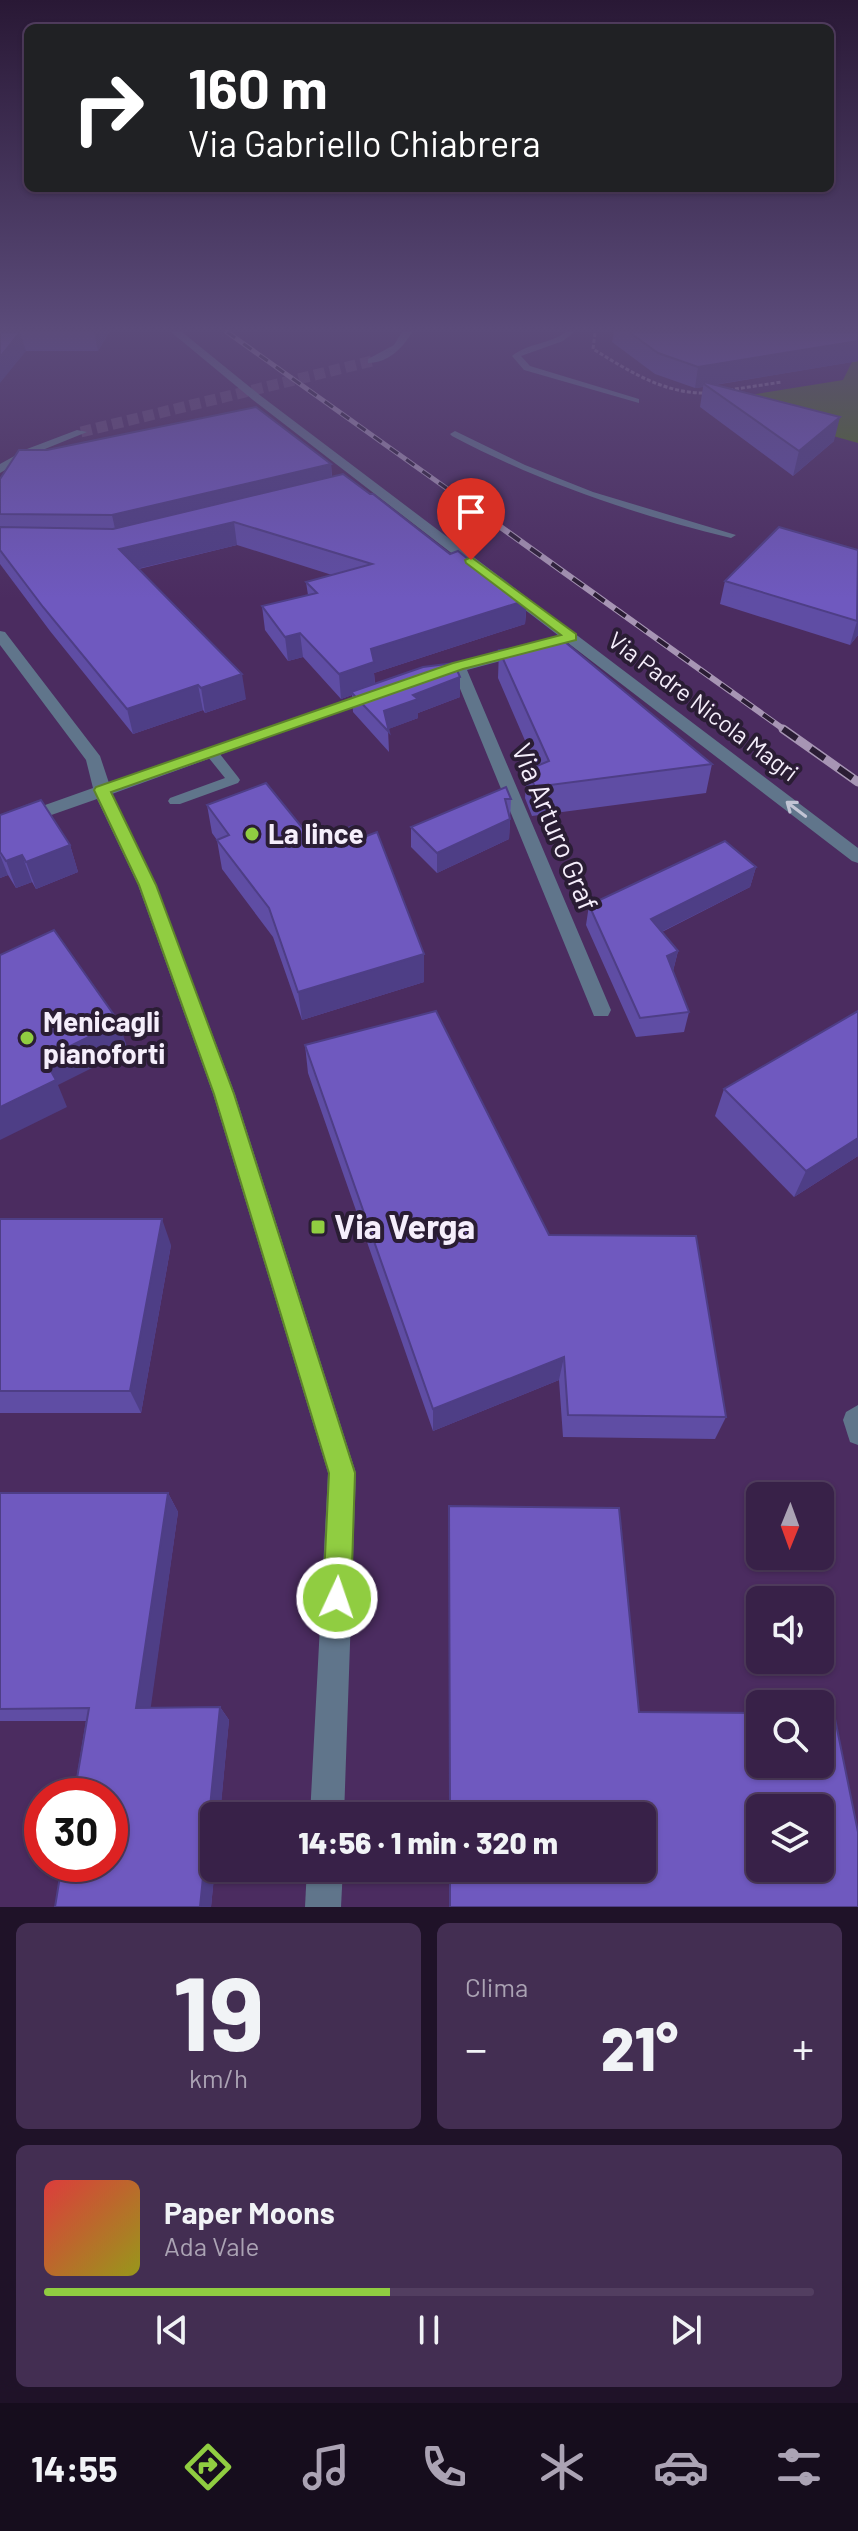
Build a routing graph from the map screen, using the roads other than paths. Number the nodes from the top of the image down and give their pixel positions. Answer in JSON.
{"nodes":[{"id":1,"x":285,"y":421,"type":"edge"},
{"id":2,"x":81,"y":432,"type":"tunnel mouth"},
{"id":3,"x":455,"y":434,"type":"dead end"},
{"id":4,"x":0,"y":469,"type":"edge"},
{"id":5,"x":731,"y":535,"type":"dead end"},
{"id":6,"x":0,"y":635,"type":"edge"},
{"id":7,"x":571,"y":637,"type":"junction"},
{"id":8,"x":458,"y":666,"type":"junction"},
{"id":9,"x":414,"y":681,"type":"edge"},
{"id":10,"x":385,"y":691,"type":"edge"},
{"id":11,"x":211,"y":752,"type":"junction"},
{"id":12,"x":102,"y":790,"type":"junction"},
{"id":13,"x":175,"y":801,"type":"dead end"},
{"id":14,"x":0,"y":827,"type":"edge"},
{"id":15,"x":858,"y":857,"type":"edge"},
{"id":16,"x":601,"y":1010,"type":"dead end"},
{"id":17,"x":858,"y":1416,"type":"edge"},
{"id":18,"x":858,"y":1434,"type":"edge"},
{"id":19,"x":328,"y":1802,"type":"edge"},
{"id":20,"x":324,"y":1882,"type":"edge"},
{"id":21,"x":323,"y":1907,"type":"edge"}],
"edges":[{"from":1,"to":7,"type":"street","name":"Via Padre Nicola Magri"},
{"from":2,"to":4,"type":"street"},
{"from":3,"to":5,"type":"lane"},
{"from":6,"to":12,"type":"street"},
{"from":7,"to":8,"type":"street"},
{"from":15,"to":7,"type":"street","name":"Via Padre Nicola Magri","one_way":true},
{"from":8,"to":9,"type":"street"},
{"from":8,"to":16,"type":"street","name":"Via Arturo Graf"},
{"from":10,"to":11,"type":"street"},
{"from":11,"to":12,"type":"street"},
{"from":11,"to":13,"type":"lane"},
{"from":12,"to":14,"type":"street"},
{"from":12,"to":19,"type":"street"},
{"from":17,"to":18,"type":"lane"},
{"from":20,"to":21,"type":"street"}]}
